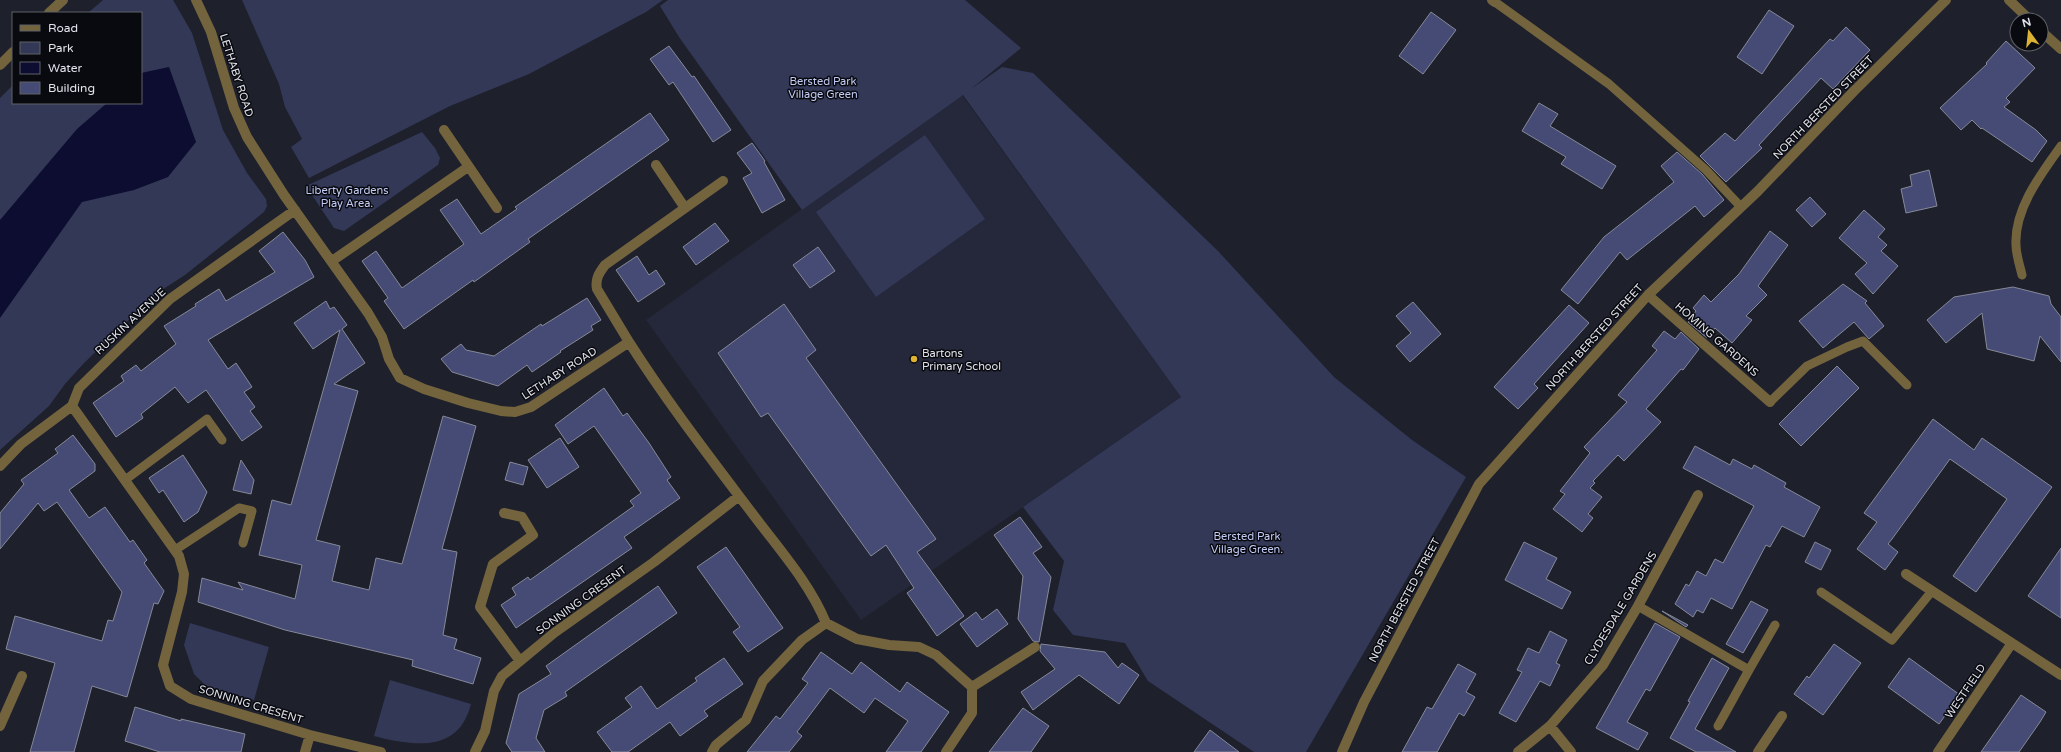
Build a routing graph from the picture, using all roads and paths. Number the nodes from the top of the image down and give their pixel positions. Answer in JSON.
{"nodes":[{"id":1,"x":63,"y":0,"type":"edge"},
{"id":2,"x":196,"y":0,"type":"edge"},
{"id":3,"x":1946,"y":0,"type":"edge"},
{"id":4,"x":2009,"y":0,"type":"edge"},
{"id":5,"x":1494,"y":1,"type":"edge"},
{"id":6,"x":50,"y":12,"type":"edge"},
{"id":7,"x":2022,"y":12,"type":"edge"},
{"id":8,"x":2049,"y":38,"type":"edge"},
{"id":9,"x":2061,"y":49,"type":"edge"},
{"id":10,"x":12,"y":53,"type":"edge"},
{"id":11,"x":0,"y":65,"type":"edge"},
{"id":12,"x":444,"y":130,"type":"dead end"},
{"id":13,"x":2061,"y":146,"type":"edge"},
{"id":14,"x":656,"y":165,"type":"dead end"},
{"id":15,"x":468,"y":167,"type":"junction"},
{"id":16,"x":723,"y":181,"type":"dead end"},
{"id":17,"x":1741,"y":207,"type":"junction"},
{"id":18,"x":497,"y":208,"type":"dead end"},
{"id":19,"x":685,"y":208,"type":"junction"},
{"id":20,"x":295,"y":210,"type":"junction"},
{"id":21,"x":332,"y":261,"type":"junction"},
{"id":22,"x":2022,"y":275,"type":"dead end"},
{"id":23,"x":1648,"y":295,"type":"junction"},
{"id":24,"x":629,"y":342,"type":"junction"},
{"id":25,"x":1907,"y":385,"type":"dead end"},
{"id":26,"x":1770,"y":402,"type":"joint"},
{"id":27,"x":72,"y":406,"type":"junction"},
{"id":28,"x":222,"y":440,"type":"dead end"},
{"id":29,"x":0,"y":466,"type":"edge"},
{"id":30,"x":125,"y":480,"type":"junction"},
{"id":31,"x":1698,"y":495,"type":"dead end"},
{"id":32,"x":739,"y":496,"type":"junction"},
{"id":33,"x":504,"y":514,"type":"dead end"},
{"id":34,"x":243,"y":542,"type":"dead end"},
{"id":35,"x":175,"y":550,"type":"junction"},
{"id":36,"x":1906,"y":574,"type":"dead end"},
{"id":37,"x":1932,"y":591,"type":"junction"},
{"id":38,"x":1821,"y":592,"type":"dead end"},
{"id":39,"x":1638,"y":606,"type":"junction"},
{"id":40,"x":826,"y":623,"type":"junction"},
{"id":41,"x":1775,"y":625,"type":"dead end"},
{"id":42,"x":2012,"y":643,"type":"junction"},
{"id":43,"x":1035,"y":647,"type":"dead end"},
{"id":44,"x":520,"y":661,"type":"junction"},
{"id":45,"x":1749,"y":670,"type":"junction"},
{"id":46,"x":2061,"y":675,"type":"edge"},
{"id":47,"x":22,"y":676,"type":"dead end"},
{"id":48,"x":972,"y":687,"type":"junction"},
{"id":49,"x":1782,"y":716,"type":"dead end"},
{"id":50,"x":0,"y":726,"type":"edge"},
{"id":51,"x":1550,"y":726,"type":"junction"},
{"id":52,"x":1718,"y":726,"type":"dead end"},
{"id":53,"x":310,"y":735,"type":"junction"},
{"id":54,"x":305,"y":752,"type":"edge"},
{"id":55,"x":381,"y":752,"type":"edge"},
{"id":56,"x":475,"y":752,"type":"edge"},
{"id":57,"x":712,"y":752,"type":"edge"},
{"id":58,"x":946,"y":752,"type":"edge"},
{"id":59,"x":1342,"y":752,"type":"edge"},
{"id":60,"x":1518,"y":752,"type":"edge"},
{"id":61,"x":1571,"y":752,"type":"edge"},
{"id":62,"x":1758,"y":752,"type":"edge"},
{"id":63,"x":1938,"y":752,"type":"edge"}],
"edges":[{"from":1,"to":6,"type":"street"},
{"from":2,"to":20,"type":"street","name":"LETHABY ROAD"},
{"from":3,"to":17,"type":"street","name":"NORTH BERSTED STREET"},
{"from":4,"to":7,"type":"street"},
{"from":5,"to":17,"type":"lane"},
{"from":8,"to":9,"type":"street"},
{"from":10,"to":11,"type":"street"},
{"from":12,"to":15,"type":"street"},
{"from":13,"to":22,"type":"lane"},
{"from":14,"to":19,"type":"street"},
{"from":15,"to":18,"type":"street"},
{"from":15,"to":21,"type":"street"},
{"from":16,"to":19,"type":"street"},
{"from":17,"to":23,"type":"street","name":"NORTH BERSTED STREET"},
{"from":19,"to":24,"type":"street"},
{"from":20,"to":21,"type":"street","name":"LETHABY ROAD"},
{"from":20,"to":27,"type":"street","name":"RUSKIN AVENUE"},
{"from":21,"to":24,"type":"street","name":"LETHABY ROAD"},
{"from":23,"to":26,"type":"street","name":"HOMING GARDENS"},
{"from":23,"to":59,"type":"street","name":"NORTH BERSTED STREET"},
{"from":24,"to":32,"type":"street"},
{"from":25,"to":26,"type":"lane"},
{"from":27,"to":29,"type":"street"},
{"from":27,"to":30,"type":"street","name":"SONNING CRESENT"},
{"from":28,"to":30,"type":"lane"},
{"from":30,"to":35,"type":"street","name":"SONNING CRESENT"},
{"from":31,"to":39,"type":"street","name":"CLYDESDALE GARDENS"},
{"from":32,"to":40,"type":"street"},
{"from":32,"to":44,"type":"street","name":"SONNING CRESENT"},
{"from":33,"to":44,"type":"street"},
{"from":34,"to":35,"type":"lane"},
{"from":35,"to":53,"type":"street","name":"SONNING CRESENT"},
{"from":36,"to":37,"type":"street"},
{"from":37,"to":38,"type":"lane"},
{"from":37,"to":42,"type":"street"},
{"from":39,"to":45,"type":"lane"},
{"from":39,"to":51,"type":"street","name":"CLYDESDALE GARDENS"},
{"from":40,"to":48,"type":"street"},
{"from":40,"to":57,"type":"street"},
{"from":41,"to":45,"type":"lane"},
{"from":42,"to":46,"type":"street"},
{"from":42,"to":63,"type":"street","name":"WESTFIELD"},
{"from":43,"to":48,"type":"street"},
{"from":44,"to":56,"type":"street","name":"SONNING CRESENT"},
{"from":45,"to":52,"type":"lane"},
{"from":47,"to":50,"type":"street"},
{"from":48,"to":58,"type":"street"},
{"from":49,"to":62,"type":"street"},
{"from":51,"to":60,"type":"street","name":"CLYDESDALE GARDENS"},
{"from":51,"to":61,"type":"street"},
{"from":53,"to":54,"type":"street"},
{"from":53,"to":55,"type":"street","name":"SONNING CRESENT"}]}
